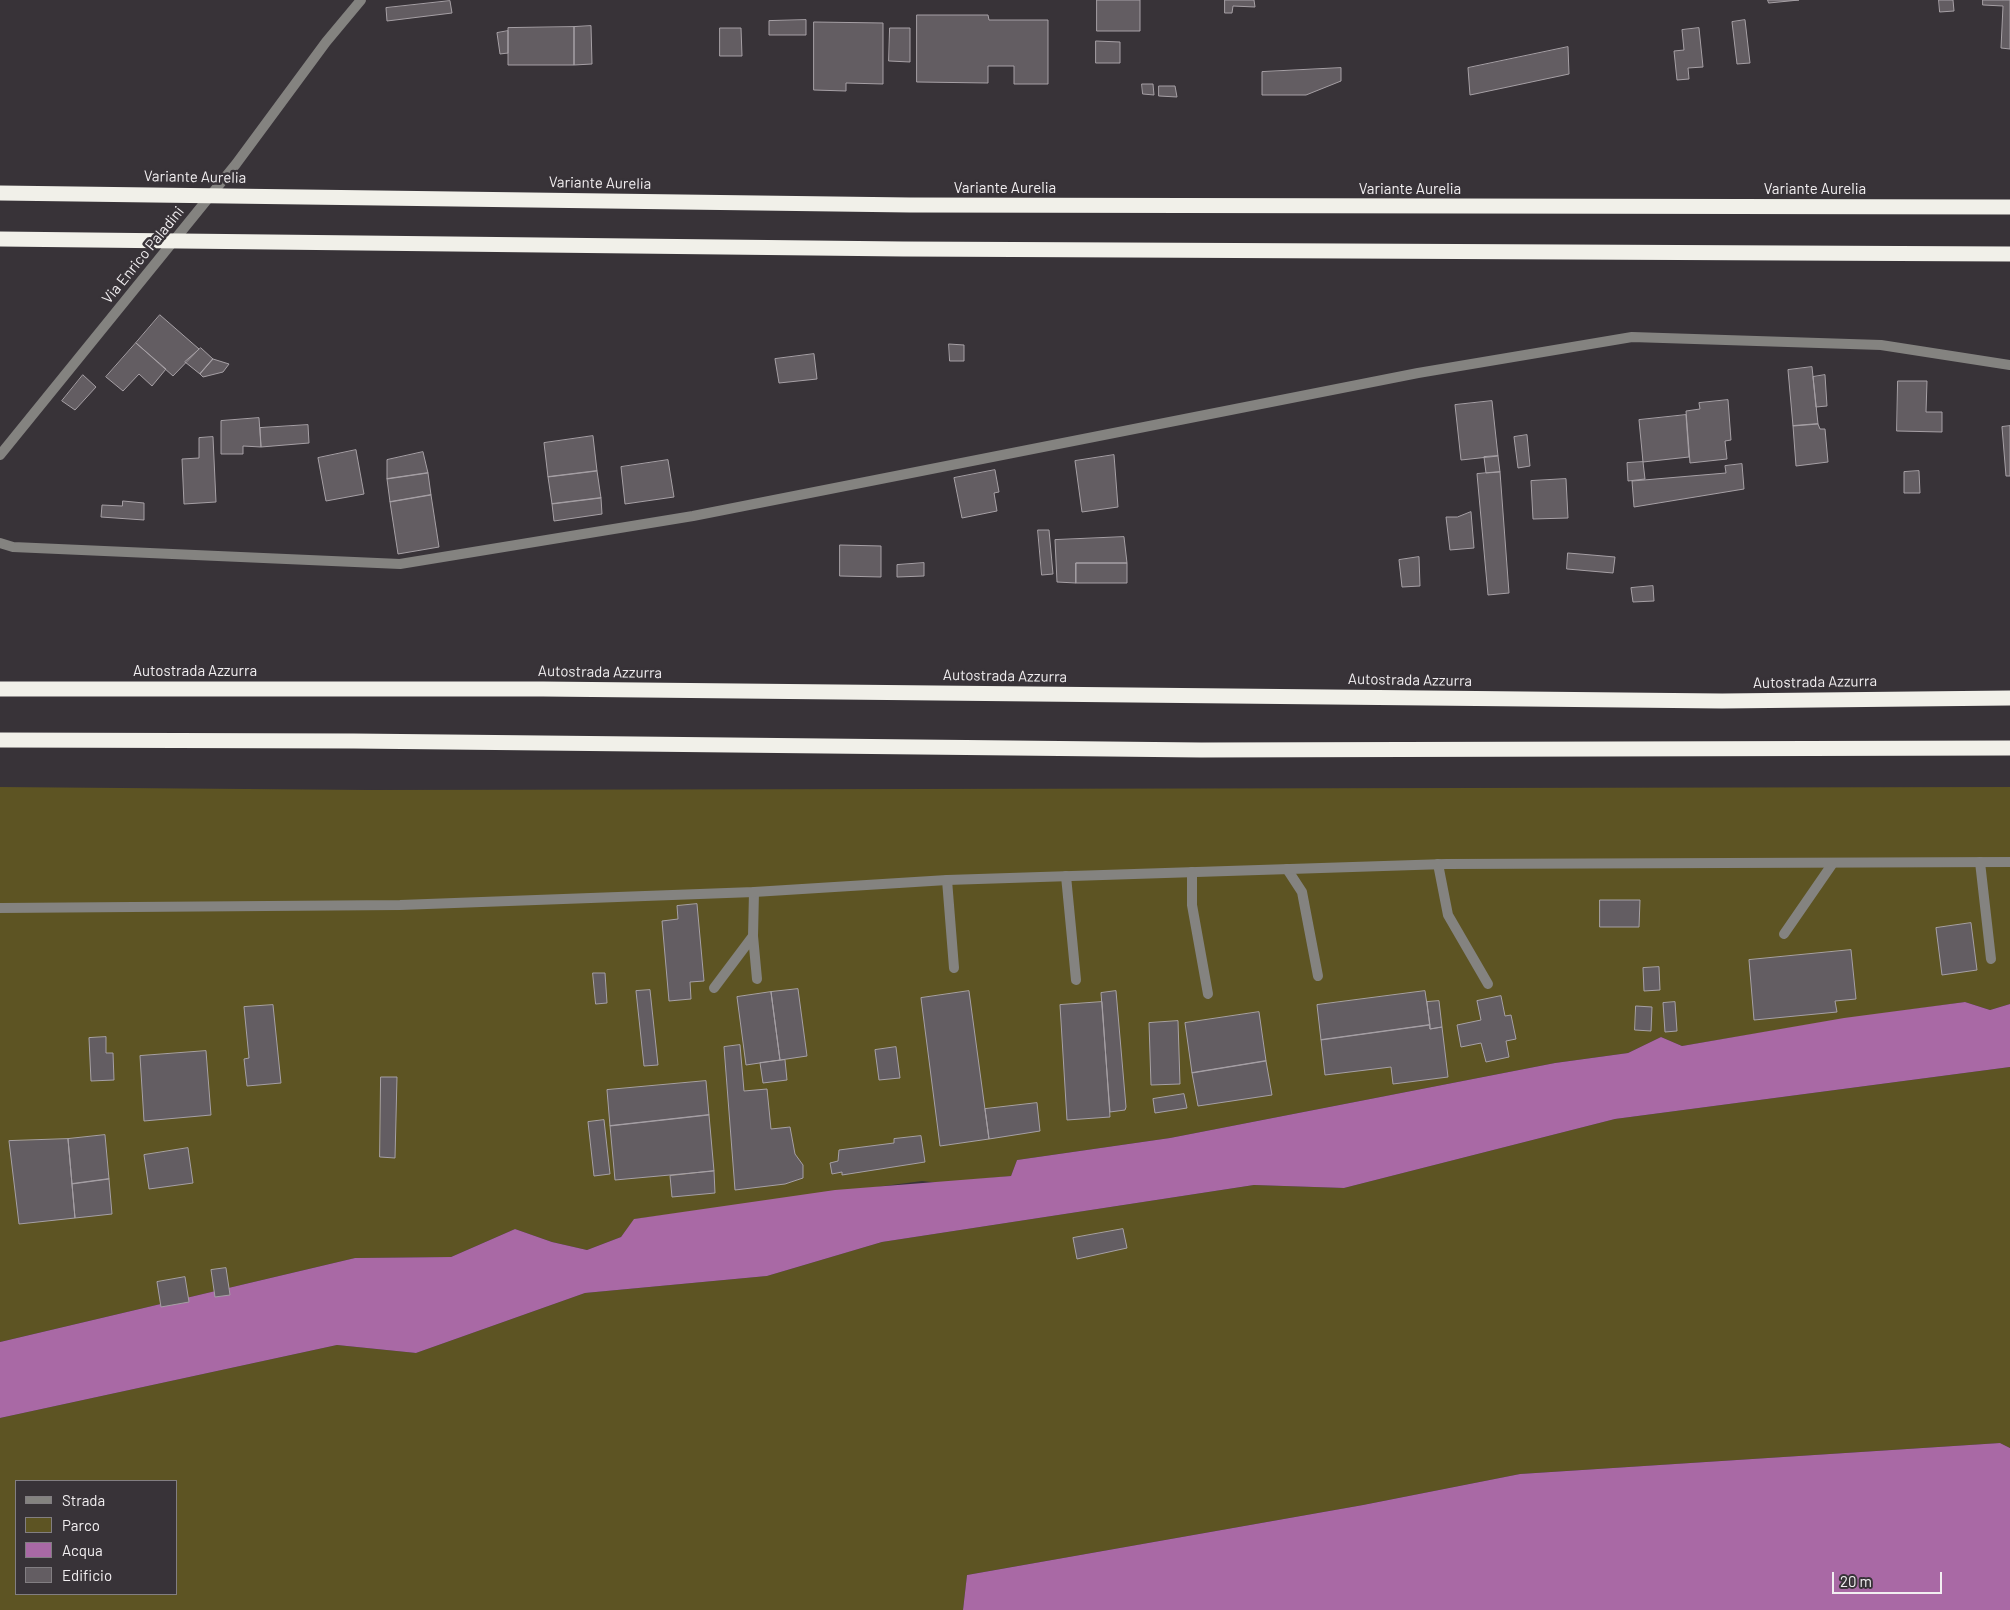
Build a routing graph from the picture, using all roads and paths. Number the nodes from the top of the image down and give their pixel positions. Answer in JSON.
{"nodes":[{"id":1,"x":361,"y":0,"type":"edge"},
{"id":2,"x":0,"y":193,"type":"edge"},
{"id":3,"x":2010,"y":207,"type":"edge"},
{"id":4,"x":0,"y":239,"type":"edge"},
{"id":5,"x":2010,"y":254,"type":"edge"},
{"id":6,"x":2010,"y":365,"type":"edge"},
{"id":7,"x":0,"y":455,"type":"edge"},
{"id":8,"x":0,"y":543,"type":"edge"},
{"id":9,"x":0,"y":689,"type":"edge"},
{"id":10,"x":2010,"y":698,"type":"edge"},
{"id":11,"x":0,"y":740,"type":"edge"},
{"id":12,"x":2010,"y":748,"type":"edge"},
{"id":13,"x":1833,"y":862,"type":"junction"},
{"id":14,"x":1980,"y":862,"type":"junction"},
{"id":15,"x":2010,"y":862,"type":"edge"},
{"id":16,"x":1438,"y":864,"type":"junction"},
{"id":17,"x":1287,"y":869,"type":"junction"},
{"id":18,"x":1192,"y":872,"type":"junction"},
{"id":19,"x":1066,"y":876,"type":"junction"},
{"id":20,"x":947,"y":880,"type":"junction"},
{"id":21,"x":754,"y":892,"type":"junction"},
{"id":22,"x":0,"y":908,"type":"edge"},
{"id":23,"x":1784,"y":934,"type":"dead end"},
{"id":24,"x":753,"y":936,"type":"junction"},
{"id":25,"x":1991,"y":959,"type":"dead end"},
{"id":26,"x":954,"y":968,"type":"dead end"},
{"id":27,"x":1318,"y":976,"type":"dead end"},
{"id":28,"x":757,"y":979,"type":"dead end"},
{"id":29,"x":1076,"y":980,"type":"dead end"},
{"id":30,"x":1488,"y":984,"type":"dead end"},
{"id":31,"x":714,"y":988,"type":"dead end"},
{"id":32,"x":1208,"y":994,"type":"dead end"}],
"edges":[{"from":1,"to":7,"type":"street","name":"Via Enrico Paladini"},
{"from":2,"to":3,"type":"highway","name":"Variante Aurelia"},
{"from":4,"to":5,"type":"highway"},
{"from":6,"to":8,"type":"street"},
{"from":9,"to":10,"type":"highway","name":"Autostrada Azzurra"},
{"from":11,"to":12,"type":"highway"},
{"from":13,"to":14,"type":"street"},
{"from":13,"to":16,"type":"street"},
{"from":13,"to":23,"type":"street"},
{"from":14,"to":15,"type":"street"},
{"from":14,"to":25,"type":"street"},
{"from":16,"to":17,"type":"street"},
{"from":16,"to":30,"type":"street"},
{"from":17,"to":18,"type":"street"},
{"from":17,"to":27,"type":"street"},
{"from":18,"to":19,"type":"street"},
{"from":18,"to":32,"type":"street"},
{"from":19,"to":20,"type":"street"},
{"from":19,"to":29,"type":"street"},
{"from":20,"to":21,"type":"street"},
{"from":20,"to":26,"type":"street"},
{"from":21,"to":22,"type":"street"},
{"from":21,"to":24,"type":"street"},
{"from":24,"to":28,"type":"street"},
{"from":24,"to":31,"type":"street"}]}
